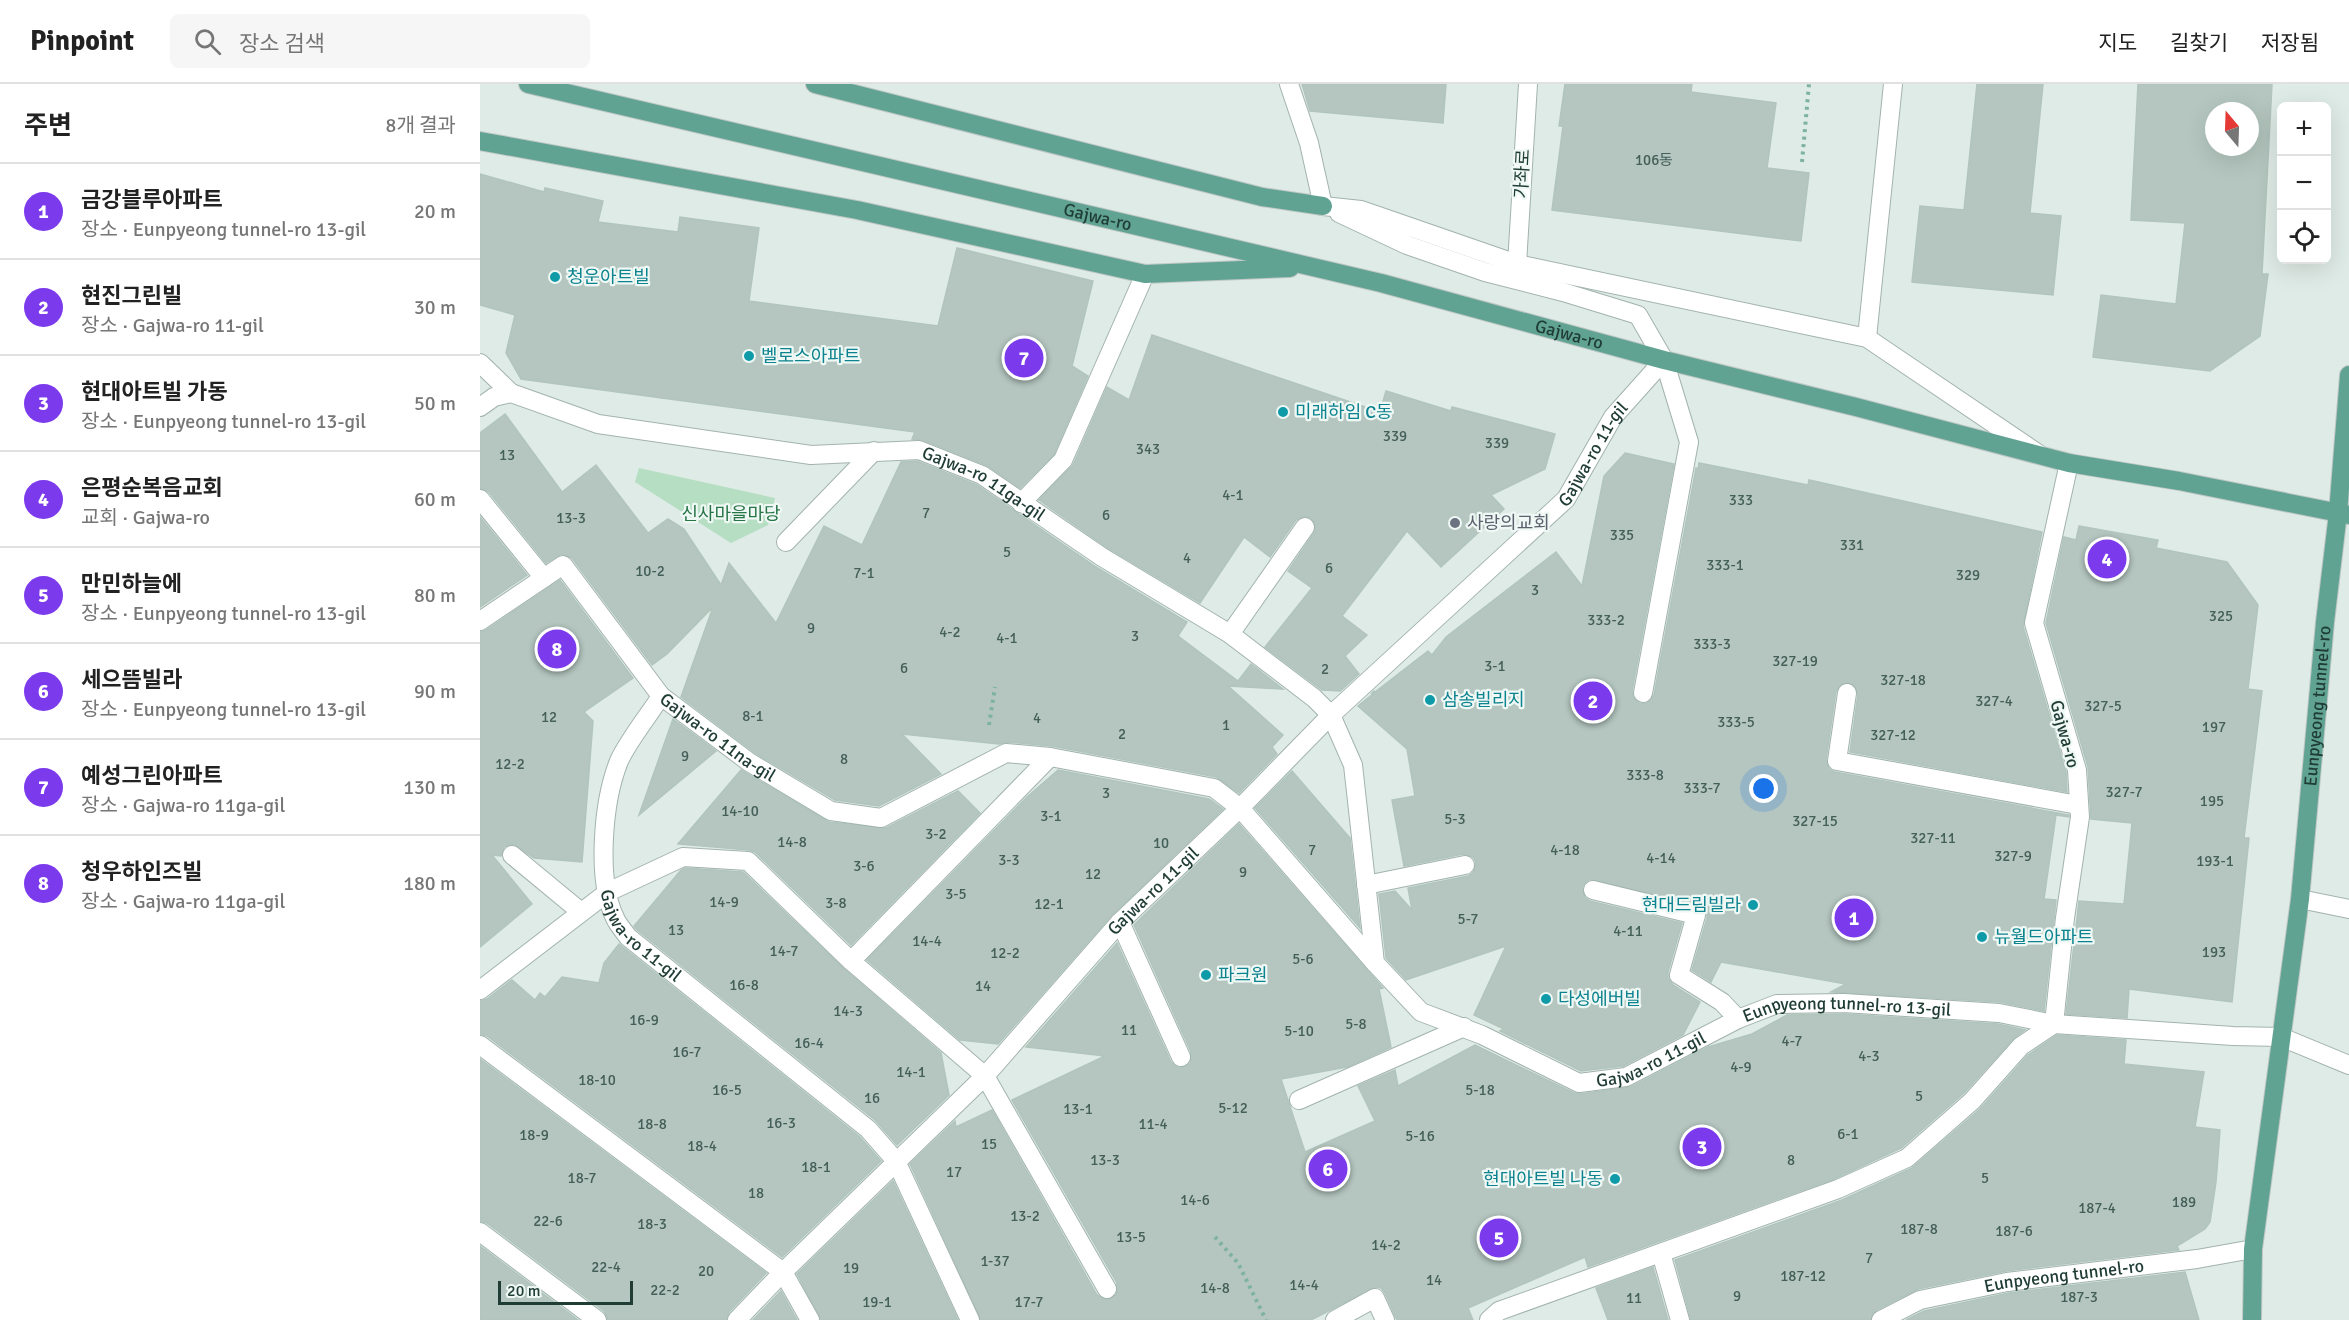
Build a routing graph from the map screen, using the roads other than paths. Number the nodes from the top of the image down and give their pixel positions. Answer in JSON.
{"nodes":[{"id":1,"x":528,"y":84,"type":"edge"},
{"id":2,"x":815,"y":84,"type":"edge"},
{"id":3,"x":1289,"y":84,"type":"edge"},
{"id":4,"x":1528,"y":84,"type":"edge"},
{"id":5,"x":1893,"y":84,"type":"edge"},
{"id":6,"x":480,"y":141,"type":"edge"},
{"id":7,"x":1323,"y":206,"type":"junction"},
{"id":8,"x":1517,"y":264,"type":"junction"},
{"id":9,"x":1312,"y":267,"type":"junction"},
{"id":10,"x":1144,"y":274,"type":"junction"},
{"id":11,"x":1867,"y":338,"type":"junction"},
{"id":12,"x":1664,"y":360,"type":"junction"},
{"id":13,"x":480,"y":363,"type":"edge"},
{"id":14,"x":2349,"y":375,"type":"edge"},
{"id":15,"x":511,"y":393,"type":"junction"},
{"id":16,"x":480,"y":407,"type":"edge"},
{"id":17,"x":874,"y":451,"type":"junction"},
{"id":18,"x":2043,"y":457,"type":"junction"},
{"id":19,"x":2069,"y":464,"type":"junction"},
{"id":20,"x":480,"y":499,"type":"edge"},
{"id":21,"x":1021,"y":503,"type":"junction"},
{"id":22,"x":2344,"y":514,"type":"edge"},
{"id":23,"x":1305,"y":527,"type":"dead end"},
{"id":24,"x":786,"y":542,"type":"dead end"},
{"id":25,"x":544,"y":578,"type":"junction"},
{"id":26,"x":480,"y":621,"type":"edge"},
{"id":27,"x":1230,"y":634,"type":"junction"},
{"id":28,"x":1643,"y":693,"type":"dead end"},
{"id":29,"x":1847,"y":693,"type":"dead end"},
{"id":30,"x":661,"y":696,"type":"junction"},
{"id":31,"x":1331,"y":715,"type":"junction"},
{"id":32,"x":1050,"y":757,"type":"junction"},
{"id":33,"x":2078,"y":805,"type":"junction"},
{"id":34,"x":1240,"y":808,"type":"junction"},
{"id":35,"x":512,"y":855,"type":"dead end"},
{"id":36,"x":1465,"y":865,"type":"dead end"},
{"id":37,"x":1366,"y":885,"type":"junction"},
{"id":38,"x":1593,"y":890,"type":"dead end"},
{"id":39,"x":608,"y":892,"type":"junction"},
{"id":40,"x":2300,"y":899,"type":"junction"},
{"id":41,"x":2349,"y":909,"type":"edge"},
{"id":42,"x":581,"y":912,"type":"junction"},
{"id":43,"x":1120,"y":922,"type":"junction"},
{"id":44,"x":851,"y":961,"type":"junction"},
{"id":45,"x":1375,"y":963,"type":"junction"},
{"id":46,"x":480,"y":990,"type":"edge"},
{"id":47,"x":1738,"y":1019,"type":"junction"},
{"id":48,"x":2054,"y":1024,"type":"junction"},
{"id":49,"x":1464,"y":1027,"type":"junction"},
{"id":50,"x":2281,"y":1037,"type":"junction"},
{"id":51,"x":480,"y":1045,"type":"edge"},
{"id":52,"x":1181,"y":1057,"type":"dead end"},
{"id":53,"x":2349,"y":1065,"type":"edge"},
{"id":54,"x":984,"y":1076,"type":"junction"},
{"id":55,"x":1299,"y":1100,"type":"dead end"},
{"id":56,"x":896,"y":1161,"type":"junction"},
{"id":57,"x":480,"y":1232,"type":"edge"},
{"id":58,"x":2253,"y":1249,"type":"junction"},
{"id":59,"x":1661,"y":1253,"type":"junction"},
{"id":60,"x":783,"y":1272,"type":"junction"},
{"id":61,"x":1107,"y":1289,"type":"dead end"},
{"id":62,"x":597,"y":1320,"type":"edge"},
{"id":63,"x":737,"y":1320,"type":"edge"},
{"id":64,"x":810,"y":1320,"type":"edge"},
{"id":65,"x":970,"y":1320,"type":"edge"},
{"id":66,"x":1335,"y":1320,"type":"edge"},
{"id":67,"x":1385,"y":1320,"type":"edge"},
{"id":68,"x":1489,"y":1320,"type":"edge"},
{"id":69,"x":1680,"y":1320,"type":"edge"},
{"id":70,"x":1881,"y":1320,"type":"edge"},
{"id":71,"x":2252,"y":1320,"type":"edge"}],
"edges":[{"from":1,"to":9,"type":"main road","name":"Gajwa-ro"},
{"from":2,"to":7,"type":"main road"},
{"from":3,"to":7,"type":"street"},
{"from":4,"to":8,"type":"street","name":"가좌로"},
{"from":5,"to":11,"type":"street"},
{"from":6,"to":10,"type":"main road"},
{"from":7,"to":8,"type":"street"},
{"from":7,"to":12,"type":"street","name":"Gajwa-ro"},
{"from":8,"to":11,"type":"street"},
{"from":9,"to":10,"type":"main road"},
{"from":9,"to":12,"type":"main road","name":"Gajwa-ro"},
{"from":10,"to":21,"type":"street"},
{"from":11,"to":18,"type":"street","name":"Gajwa-ro"},
{"from":12,"to":18,"type":"main road","name":"Gajwa-ro"},
{"from":12,"to":28,"type":"street","name":"Gajwa-ro"},
{"from":12,"to":31,"type":"street","name":"Gajwa-ro 11-gil"},
{"from":13,"to":15,"type":"street","name":"Gajwa-ro 11ga-gil"},
{"from":14,"to":22,"type":"main road","name":"Eunpyeong tunnel-ro"},
{"from":15,"to":16,"type":"street"},
{"from":15,"to":17,"type":"street","name":"Gajwa-ro 11ga-gil"},
{"from":17,"to":21,"type":"street","name":"Gajwa-ro 11ga-gil"},
{"from":17,"to":24,"type":"street"},
{"from":18,"to":19,"type":"main road","name":"Gajwa-ro"},
{"from":19,"to":22,"type":"main road","name":"Gajwa-ro"},
{"from":19,"to":33,"type":"street","name":"Gajwa-ro"},
{"from":20,"to":25,"type":"street"},
{"from":21,"to":27,"type":"street","name":"Gajwa-ro 11ga-gil"},
{"from":22,"to":40,"type":"main road","name":"Eunpyeong tunnel-ro"},
{"from":23,"to":27,"type":"street"},
{"from":25,"to":26,"type":"street"},
{"from":25,"to":30,"type":"street"},
{"from":27,"to":31,"type":"street","name":"Gajwa-ro 11ga-gil"},
{"from":29,"to":33,"type":"street"},
{"from":30,"to":32,"type":"street","name":"Gajwa-ro 11na-gil"},
{"from":30,"to":39,"type":"street","name":"Gajwa-ro 11na-gil"},
{"from":31,"to":34,"type":"street","name":"Gajwa-ro 11-gil"},
{"from":31,"to":37,"type":"street"},
{"from":32,"to":34,"type":"street","name":"Gajwa-ro 11na-gil"},
{"from":32,"to":44,"type":"street"},
{"from":33,"to":48,"type":"street","name":"Gajwa-ro"},
{"from":34,"to":43,"type":"street","name":"Gajwa-ro 11-gil"},
{"from":34,"to":45,"type":"street","name":"Gajwa-ro 11na-gil"},
{"from":35,"to":42,"type":"street"},
{"from":36,"to":37,"type":"street"},
{"from":37,"to":45,"type":"street"},
{"from":38,"to":47,"type":"street","name":"Eunpyeong tunnel-ro 13-gil"},
{"from":39,"to":42,"type":"street"},
{"from":39,"to":44,"type":"street","name":"Gajwa-ro 11-gil"},
{"from":39,"to":56,"type":"street","name":"Gajwa-ro 11-gil"},
{"from":40,"to":41,"type":"street"},
{"from":40,"to":50,"type":"main road","name":"Eunpyeong tunnel-ro"},
{"from":42,"to":46,"type":"street"},
{"from":43,"to":52,"type":"street"},
{"from":43,"to":54,"type":"street","name":"Gajwa-ro 11-gil"},
{"from":44,"to":54,"type":"street","name":"Gajwa-ro 11-gil"},
{"from":45,"to":49,"type":"street","name":"Gajwa-ro 11-gil"},
{"from":47,"to":48,"type":"street","name":"Eunpyeong tunnel-ro 13-gil"},
{"from":47,"to":49,"type":"street","name":"Gajwa-ro 11-gil"},
{"from":48,"to":50,"type":"street","name":"Eunpyeong tunnel-ro 13-gil"},
{"from":48,"to":59,"type":"street"},
{"from":49,"to":55,"type":"street"},
{"from":50,"to":53,"type":"street"},
{"from":50,"to":58,"type":"main road","name":"Eunpyeong tunnel-ro"},
{"from":51,"to":60,"type":"street"},
{"from":54,"to":56,"type":"street","name":"Gajwa-ro 11-gil"},
{"from":54,"to":61,"type":"street"},
{"from":56,"to":60,"type":"street","name":"Gajwa-ro 11-gil"},
{"from":56,"to":65,"type":"street","name":"Gajwa-ro 11-gil"},
{"from":57,"to":62,"type":"street"},
{"from":58,"to":70,"type":"street","name":"Eunpyeong tunnel-ro"},
{"from":58,"to":71,"type":"main road","name":"Eunpyeong tunnel-ro"},
{"from":59,"to":68,"type":"street"},
{"from":59,"to":69,"type":"street"},
{"from":60,"to":63,"type":"street","name":"Gajwa-ro 11-gil"},
{"from":60,"to":64,"type":"street"},
{"from":66,"to":67,"type":"street"}]}
